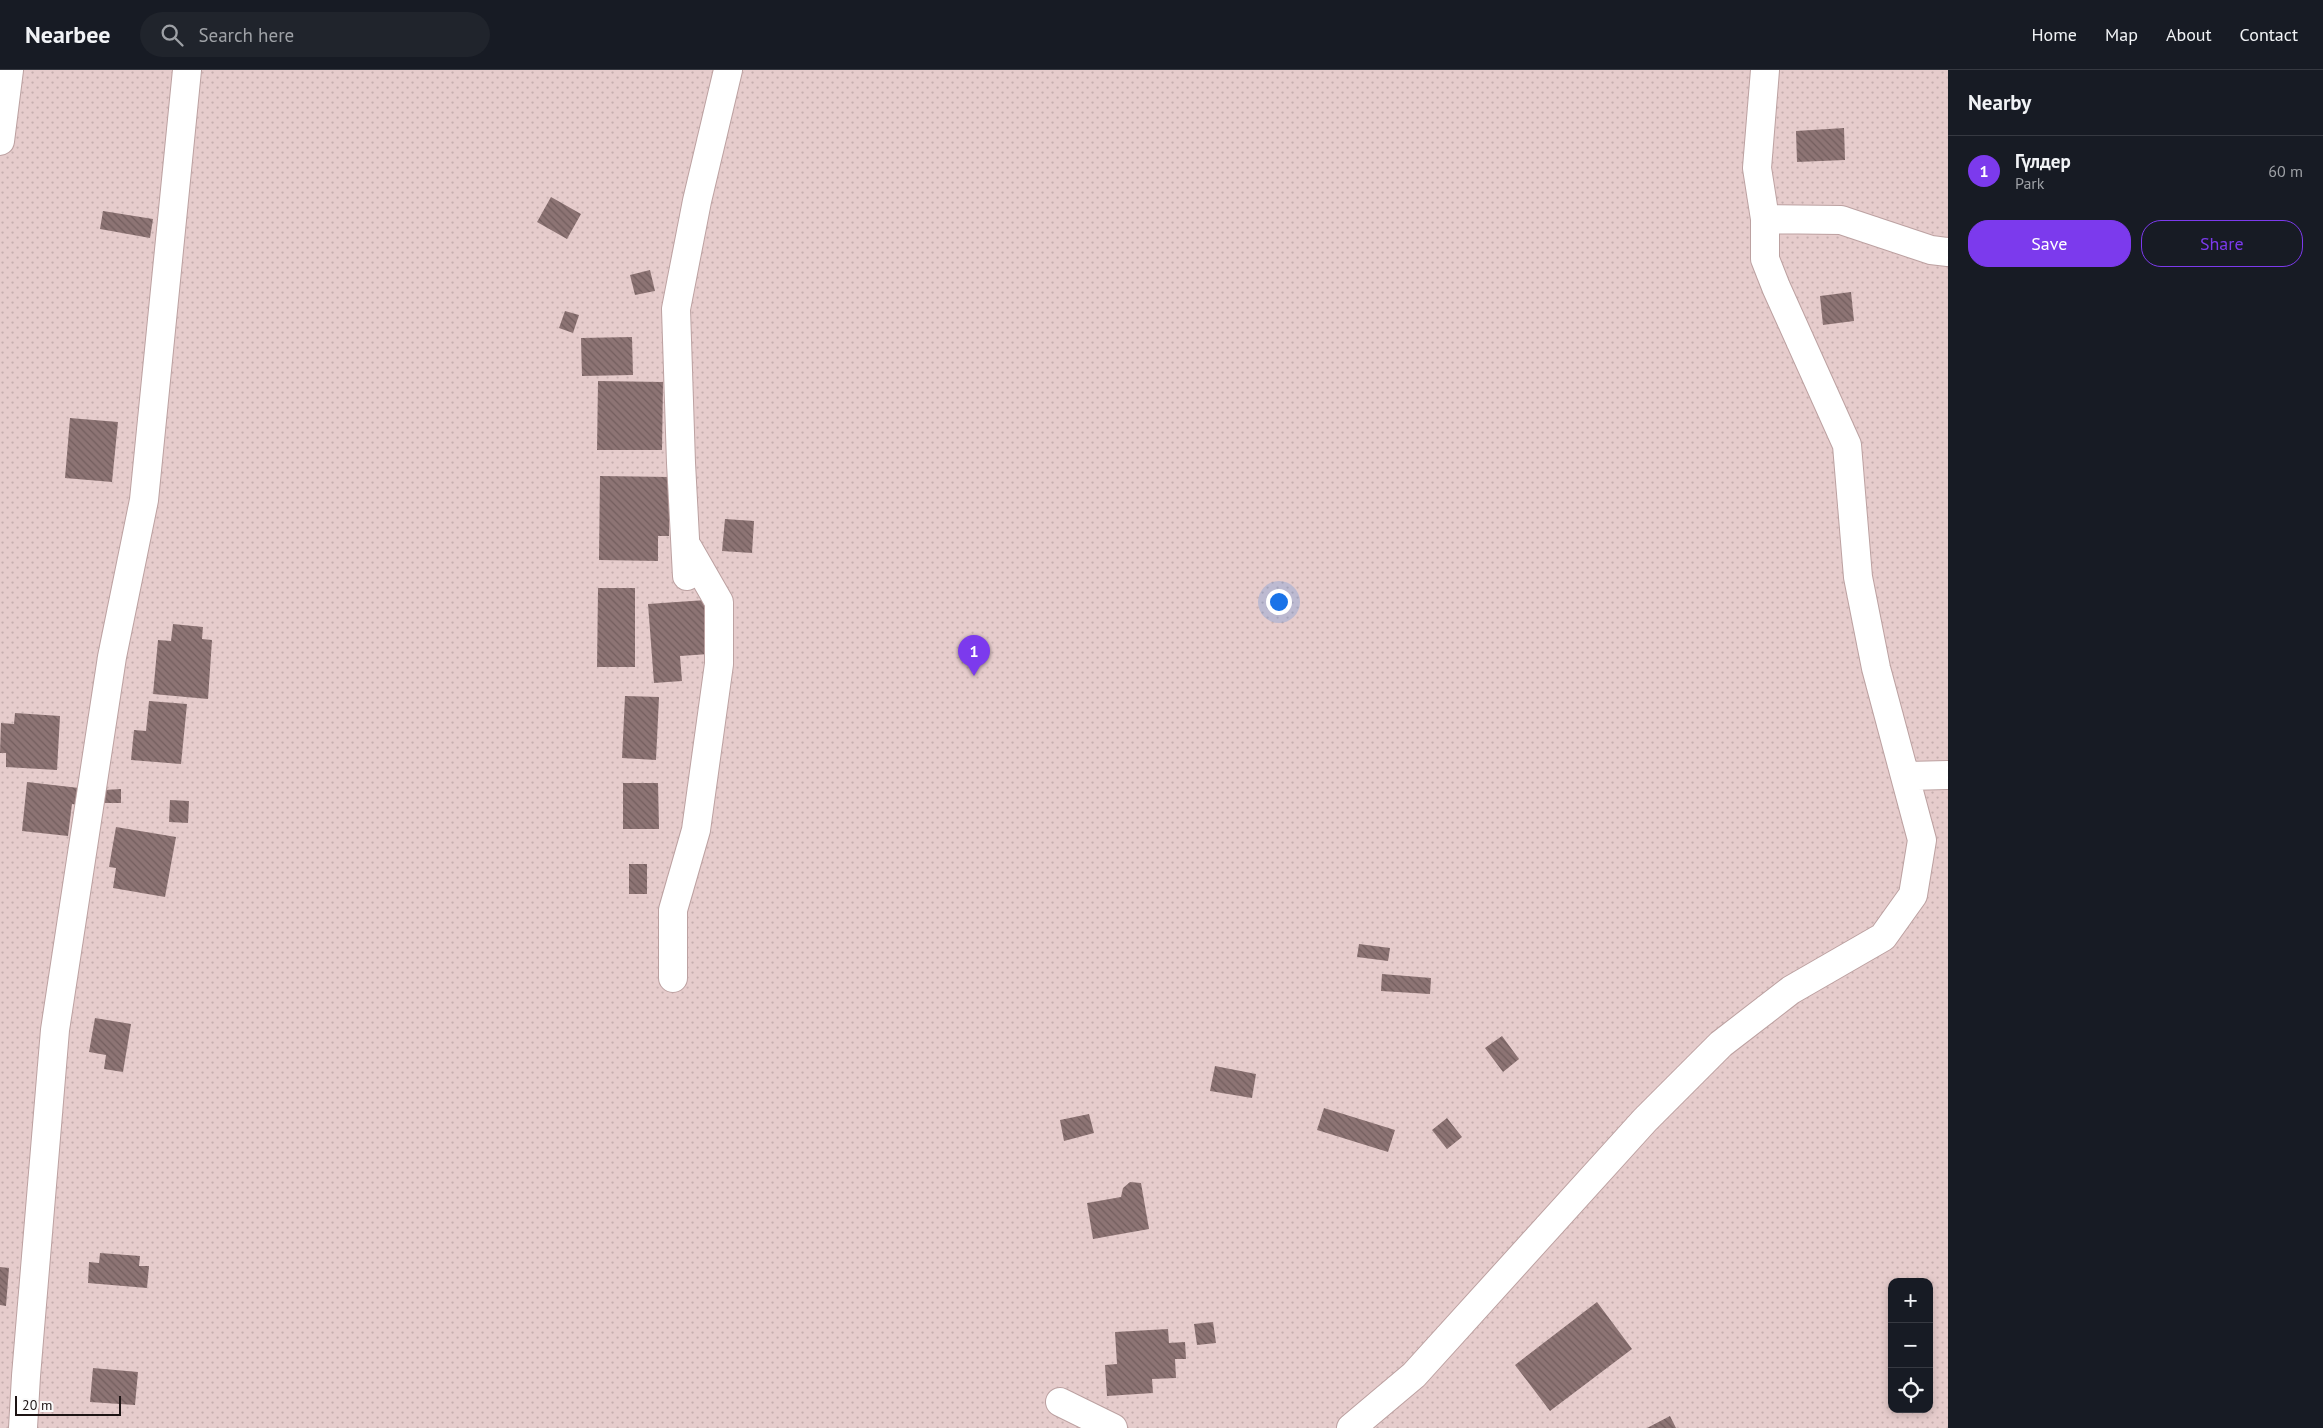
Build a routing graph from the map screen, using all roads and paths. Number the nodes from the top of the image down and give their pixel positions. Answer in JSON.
{"nodes":[{"id":1,"x":9,"y":70,"type":"edge"},
{"id":2,"x":187,"y":70,"type":"edge"},
{"id":3,"x":728,"y":70,"type":"edge"},
{"id":4,"x":1765,"y":70,"type":"edge"},
{"id":5,"x":0,"y":141,"type":"edge"},
{"id":6,"x":1765,"y":219,"type":"junction"},
{"id":7,"x":1948,"y":252,"type":"edge"},
{"id":8,"x":686,"y":545,"type":"junction"},
{"id":9,"x":688,"y":576,"type":"dead end"},
{"id":10,"x":1948,"y":775,"type":"edge"},
{"id":11,"x":1906,"y":776,"type":"junction"},
{"id":12,"x":673,"y":978,"type":"dead end"},
{"id":13,"x":1060,"y":1402,"type":"dead end"},
{"id":14,"x":24,"y":1428,"type":"edge"},
{"id":15,"x":1113,"y":1428,"type":"edge"},
{"id":16,"x":1351,"y":1428,"type":"edge"}],
"edges":[{"from":1,"to":5,"type":"street"},
{"from":2,"to":14,"type":"street"},
{"from":3,"to":8,"type":"street"},
{"from":4,"to":6,"type":"street"},
{"from":6,"to":7,"type":"street"},
{"from":6,"to":11,"type":"street"},
{"from":8,"to":9,"type":"street"},
{"from":8,"to":12,"type":"street"},
{"from":10,"to":11,"type":"street"},
{"from":11,"to":16,"type":"street"},
{"from":13,"to":15,"type":"street"}]}
